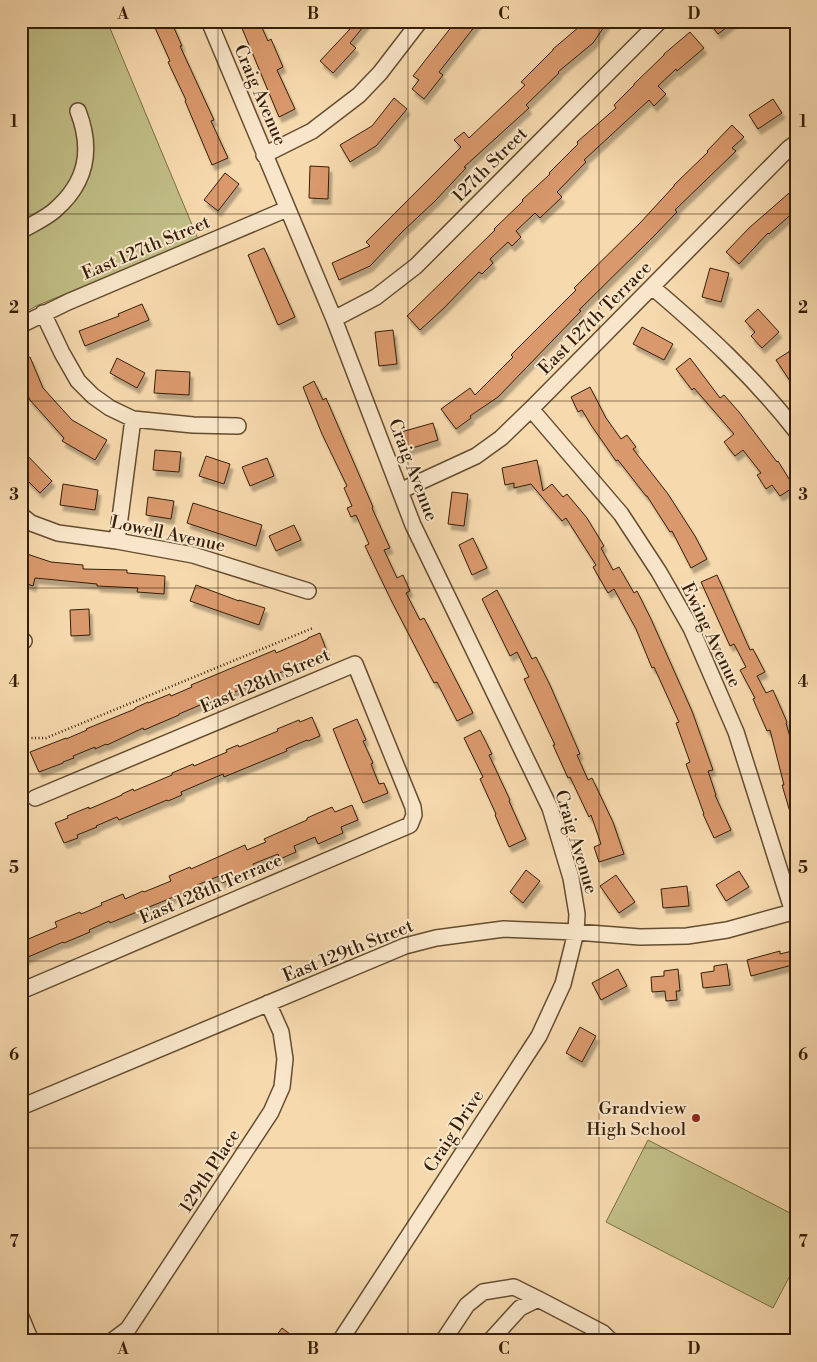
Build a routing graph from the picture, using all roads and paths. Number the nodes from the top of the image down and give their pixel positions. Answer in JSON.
{"nodes":[{"id":1,"x":209,"y":21,"type":"edge"},
{"id":2,"x":420,"y":21,"type":"edge"},
{"id":3,"x":660,"y":21,"type":"edge"},
{"id":4,"x":78,"y":111,"type":"dead end"},
{"id":5,"x":796,"y":143,"type":"edge"},
{"id":6,"x":264,"y":155,"type":"junction"},
{"id":7,"x":287,"y":209,"type":"junction"},
{"id":8,"x":21,"y":231,"type":"edge"},
{"id":9,"x":652,"y":287,"type":"junction"},
{"id":10,"x":43,"y":313,"type":"junction"},
{"id":11,"x":334,"y":319,"type":"junction"},
{"id":12,"x":21,"y":325,"type":"edge"},
{"id":13,"x":531,"y":409,"type":"junction"},
{"id":14,"x":133,"y":418,"type":"junction"},
{"id":15,"x":238,"y":426,"type":"dead end"},
{"id":16,"x":796,"y":431,"type":"edge"},
{"id":17,"x":400,"y":491,"type":"junction"},
{"id":18,"x":21,"y":515,"type":"edge"},
{"id":19,"x":117,"y":541,"type":"junction"},
{"id":20,"x":308,"y":591,"type":"dead end"},
{"id":21,"x":313,"y":628,"type":"dead end"},
{"id":22,"x":21,"y":738,"type":"edge"},
{"id":23,"x":35,"y":798,"type":"dead end"},
{"id":24,"x":413,"y":819,"type":"joint"},
{"id":25,"x":794,"y":912,"type":"edge"},
{"id":26,"x":576,"y":932,"type":"junction"},
{"id":27,"x":21,"y":991,"type":"edge"},
{"id":28,"x":268,"y":1003,"type":"junction"},
{"id":29,"x":21,"y":1107,"type":"edge"},
{"id":30,"x":538,"y":1299,"type":"junction"},
{"id":31,"x":21,"y":1317,"type":"edge"},
{"id":32,"x":342,"y":1340,"type":"edge"},
{"id":33,"x":31,"y":1341,"type":"edge"},
{"id":34,"x":112,"y":1341,"type":"edge"},
{"id":35,"x":443,"y":1341,"type":"edge"},
{"id":36,"x":490,"y":1341,"type":"edge"},
{"id":37,"x":611,"y":1341,"type":"edge"}],
"edges":[{"from":1,"to":6,"type":"street","name":"Craig Avenue"},
{"from":2,"to":6,"type":"street"},
{"from":3,"to":11,"type":"street","name":"127th Street"},
{"from":4,"to":8,"type":"street"},
{"from":5,"to":9,"type":"street","name":"East 127th Terrace"},
{"from":6,"to":7,"type":"street","name":"Craig Avenue"},
{"from":7,"to":10,"type":"street","name":"East 127th Street"},
{"from":7,"to":11,"type":"street","name":"Craig Avenue"},
{"from":9,"to":13,"type":"street","name":"East 127th Terrace"},
{"from":9,"to":16,"type":"street"},
{"from":10,"to":12,"type":"street","name":"East 127th Street"},
{"from":10,"to":14,"type":"street"},
{"from":11,"to":17,"type":"street","name":"Craig Avenue"},
{"from":13,"to":17,"type":"street","name":"East 127th Terrace"},
{"from":13,"to":25,"type":"street","name":"Ewing Avenue"},
{"from":14,"to":15,"type":"street"},
{"from":14,"to":19,"type":"street"},
{"from":17,"to":26,"type":"street","name":"Craig Avenue"},
{"from":18,"to":19,"type":"street","name":"Lowell Avenue"},
{"from":19,"to":20,"type":"street","name":"Lowell Avenue"},
{"from":21,"to":22,"type":"path"},
{"from":23,"to":24,"type":"street","name":"East 128th Street"},
{"from":24,"to":27,"type":"street","name":"East 128th Terrace"},
{"from":25,"to":26,"type":"street","name":"East 129th Street"},
{"from":26,"to":28,"type":"street","name":"East 129th Street"},
{"from":26,"to":32,"type":"street","name":"Craig Drive"},
{"from":28,"to":29,"type":"street","name":"East 129th Street"},
{"from":28,"to":34,"type":"street","name":"129th Place"},
{"from":30,"to":35,"type":"street"},
{"from":30,"to":36,"type":"street"},
{"from":30,"to":37,"type":"street"},
{"from":31,"to":33,"type":"street"}]}
